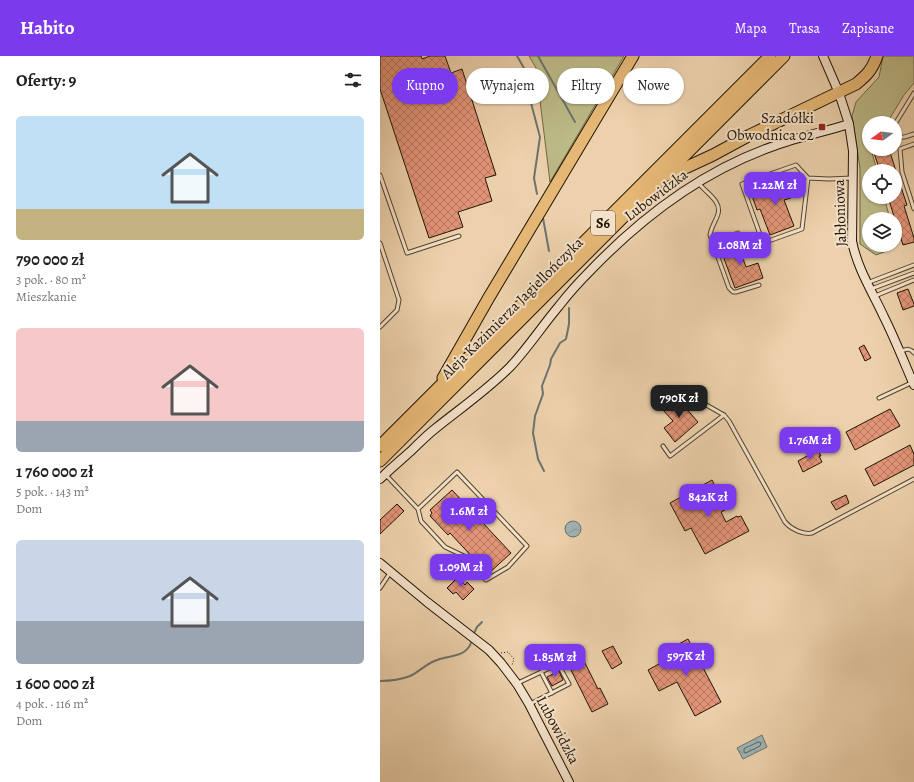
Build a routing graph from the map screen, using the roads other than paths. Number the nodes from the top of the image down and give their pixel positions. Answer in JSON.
{"nodes":[{"id":1,"x":633,"y":56,"type":"edge"},
{"id":2,"x":770,"y":56,"type":"edge"},
{"id":3,"x":784,"y":56,"type":"edge"},
{"id":4,"x":824,"y":56,"type":"edge"},
{"id":5,"x":877,"y":56,"type":"edge"},
{"id":6,"x":839,"y":92,"type":"junction"},
{"id":7,"x":914,"y":93,"type":"edge"},
{"id":8,"x":900,"y":116,"type":"edge"},
{"id":9,"x":849,"y":124,"type":"junction"},
{"id":10,"x":914,"y":134,"type":"edge"},
{"id":11,"x":696,"y":138,"type":"junction"},
{"id":12,"x":902,"y":138,"type":"edge"},
{"id":13,"x":914,"y":144,"type":"edge"},
{"id":14,"x":686,"y":145,"type":"dead end"},
{"id":15,"x":677,"y":154,"type":"dead end"},
{"id":16,"x":670,"y":164,"type":"junction"},
{"id":17,"x":380,"y":175,"type":"edge"},
{"id":18,"x":808,"y":178,"type":"junction"},
{"id":19,"x":852,"y":178,"type":"junction"},
{"id":20,"x":662,"y":179,"type":"junction"},
{"id":21,"x":698,"y":182,"type":"junction"},
{"id":22,"x":914,"y":209,"type":"edge"},
{"id":23,"x":738,"y":233,"type":"dead end"},
{"id":24,"x":459,"y":236,"type":"dead end"},
{"id":25,"x":712,"y":242,"type":"junction"},
{"id":26,"x":380,"y":243,"type":"edge"},
{"id":27,"x":914,"y":265,"type":"edge"},
{"id":28,"x":914,"y":273,"type":"edge"},
{"id":29,"x":914,"y":280,"type":"edge"},
{"id":30,"x":759,"y":285,"type":"dead end"},
{"id":31,"x":871,"y":289,"type":"junction"},
{"id":32,"x":380,"y":328,"type":"edge"},
{"id":33,"x":900,"y":351,"type":"junction"},
{"id":34,"x":914,"y":353,"type":"edge"},
{"id":35,"x":914,"y":384,"type":"edge"},
{"id":36,"x":436,"y":390,"type":"junction"},
{"id":37,"x":680,"y":390,"type":"dead end"},
{"id":38,"x":879,"y":398,"type":"dead end"},
{"id":39,"x":724,"y":415,"type":"junction"},
{"id":40,"x":380,"y":446,"type":"edge"},
{"id":41,"x":663,"y":446,"type":"dead end"},
{"id":42,"x":380,"y":461,"type":"edge"},
{"id":43,"x":382,"y":477,"type":"edge"},
{"id":44,"x":914,"y":479,"type":"edge"},
{"id":45,"x":418,"y":508,"type":"junction"},
{"id":46,"x":380,"y":563,"type":"edge"},
{"id":47,"x":391,"y":572,"type":"junction"},
{"id":48,"x":380,"y":588,"type":"edge"},
{"id":49,"x":541,"y":672,"type":"junction"},
{"id":50,"x":517,"y":684,"type":"junction"},
{"id":51,"x":552,"y":693,"type":"junction"},
{"id":52,"x":529,"y":704,"type":"junction"},
{"id":53,"x":569,"y":782,"type":"edge"}],
"edges":[{"from":1,"to":36,"type":"highway"},
{"from":2,"to":11,"type":"highway","name":"Aleja Kazimierza Jagiellończyka","number":"S6"},
{"from":3,"to":11,"type":"highway","name":"Aleja Kazimierza Jagiellończyka","number":"S6"},
{"from":4,"to":6,"type":"street","name":"Jabłoniowa"},
{"from":5,"to":6,"type":"highway"},
{"from":6,"to":9,"type":"street","name":"Jabłoniowa"},
{"from":6,"to":20,"type":"highway"},
{"from":7,"to":8,"type":"lane"},
{"from":9,"to":19,"type":"street","name":"Jabłoniowa"},
{"from":9,"to":21,"type":"street","name":"Lubowidzka"},
{"from":10,"to":12,"type":"lane"},
{"from":11,"to":14,"type":"lane"},
{"from":11,"to":16,"type":"highway","name":"Aleja Kazimierza Jagiellończyka","number":"S6"},
{"from":13,"to":22,"type":"lane"},
{"from":15,"to":16,"type":"lane"},
{"from":16,"to":20,"type":"highway","name":"Aleja Kazimierza Jagiellończyka","number":"S6"},
{"from":16,"to":36,"type":"highway","name":"Aleja Kazimierza Jagiellończyka","number":"S6"},
{"from":17,"to":24,"type":"lane"},
{"from":18,"to":18,"type":"lane"},
{"from":18,"to":19,"type":"lane"},
{"from":19,"to":31,"type":"street","name":"Jabłoniowa"},
{"from":20,"to":42,"type":"highway","name":"Aleja Kazimierza Jagiellończyka","number":"S6"},
{"from":21,"to":25,"type":"lane"},
{"from":21,"to":43,"type":"street","name":"Lubowidzka"},
{"from":23,"to":25,"type":"lane"},
{"from":25,"to":30,"type":"lane"},
{"from":26,"to":32,"type":"lane"},
{"from":27,"to":31,"type":"lane"},
{"from":28,"to":31,"type":"lane"},
{"from":29,"to":31,"type":"lane"},
{"from":31,"to":33,"type":"street","name":"Jabłoniowa"},
{"from":33,"to":34,"type":"lane"},
{"from":33,"to":35,"type":"street","name":"Jabłoniowa"},
{"from":35,"to":38,"type":"lane"},
{"from":36,"to":40,"type":"highway","name":"Aleja Kazimierza Jagiellończyka","number":"S6"},
{"from":37,"to":39,"type":"lane"},
{"from":39,"to":41,"type":"lane"},
{"from":39,"to":44,"type":"lane"},
{"from":43,"to":45,"type":"lane"},
{"from":45,"to":45,"type":"lane"},
{"from":46,"to":47,"type":"street","name":"Lubowidzka"},
{"from":47,"to":48,"type":"lane"},
{"from":47,"to":50,"type":"street","name":"Lubowidzka"},
{"from":49,"to":50,"type":"lane"},
{"from":49,"to":51,"type":"lane"},
{"from":49,"to":51,"type":"lane"},
{"from":50,"to":52,"type":"street","name":"Lubowidzka"},
{"from":51,"to":52,"type":"lane"},
{"from":52,"to":53,"type":"street","name":"Lubowidzka"}]}
